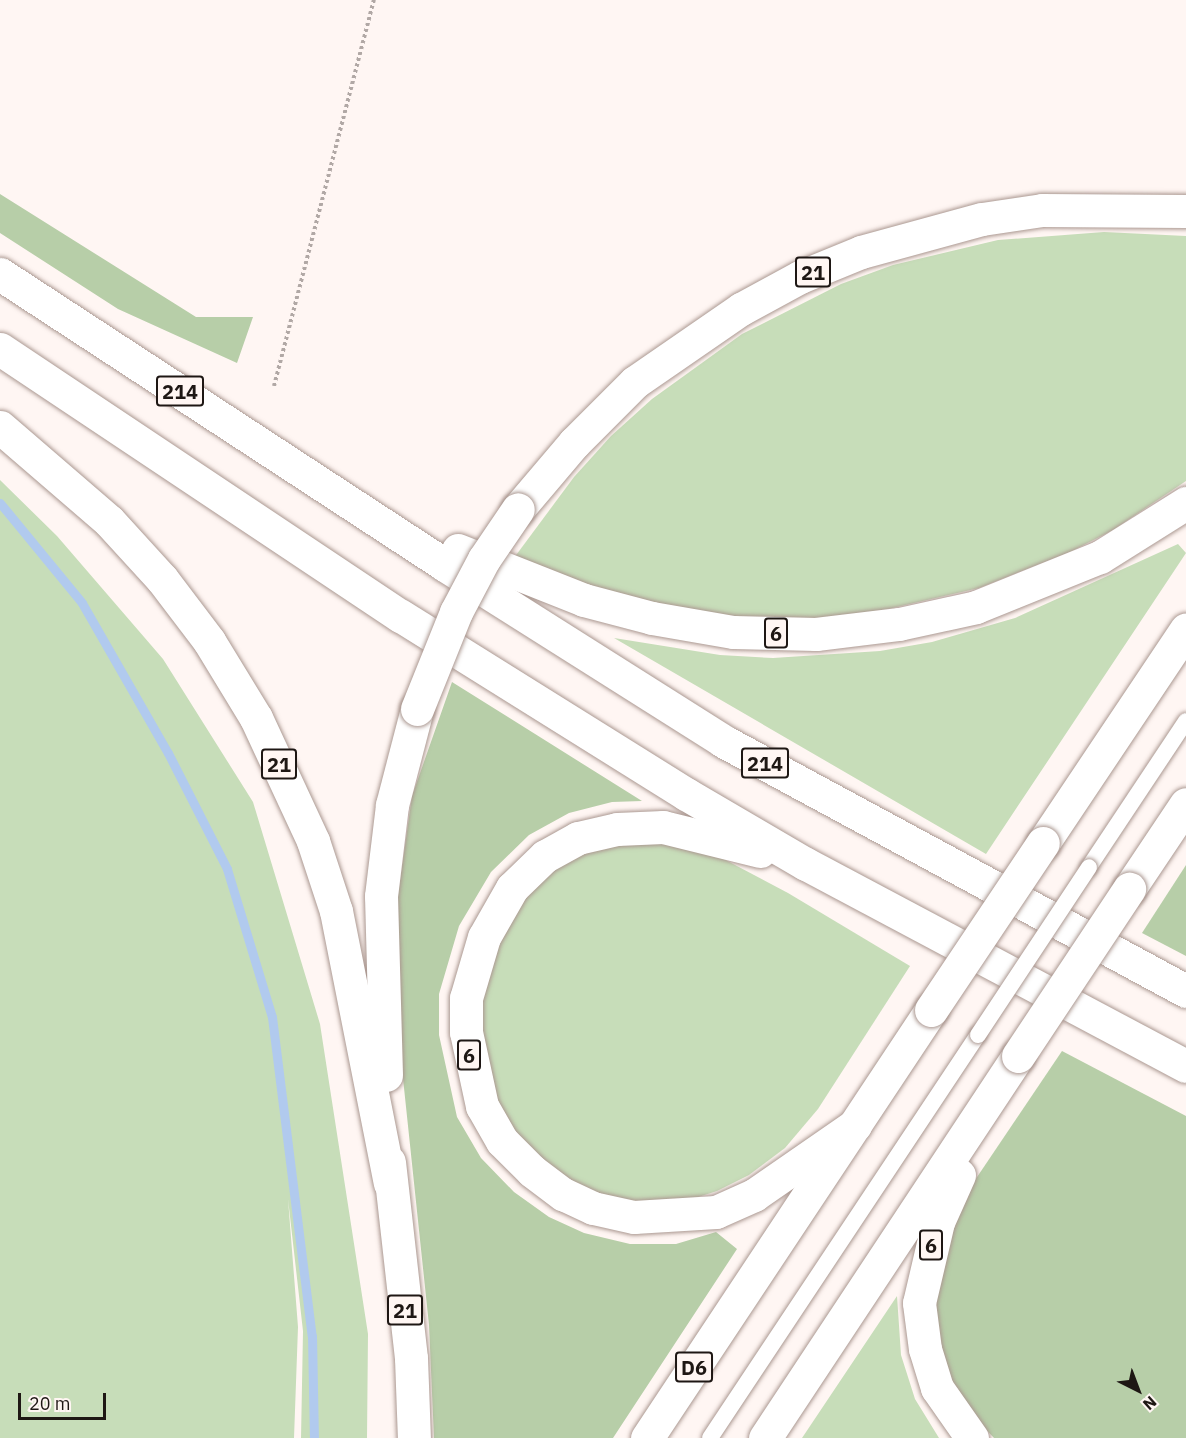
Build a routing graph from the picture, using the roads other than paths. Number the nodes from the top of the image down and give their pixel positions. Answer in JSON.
{"nodes":[{"id":1,"x":1186,"y":212,"type":"edge"},
{"id":2,"x":0,"y":274,"type":"edge"},
{"id":3,"x":0,"y":349,"type":"edge"},
{"id":4,"x":2,"y":429,"type":"edge"},
{"id":5,"x":1186,"y":503,"type":"edge"},
{"id":6,"x":359,"y":508,"type":"junction"},
{"id":7,"x":1186,"y":629,"type":"edge"},
{"id":8,"x":1186,"y":721,"type":"edge"},
{"id":9,"x":1186,"y":804,"type":"edge"},
{"id":10,"x":806,"y":864,"type":"junction"},
{"id":11,"x":1186,"y":991,"type":"edge"},
{"id":12,"x":1018,"y":1056,"type":"junction"},
{"id":13,"x":1186,"y":1066,"type":"edge"},
{"id":14,"x":855,"y":1125,"type":"junction"},
{"id":15,"x":390,"y":1183,"type":"junction"},
{"id":16,"x":741,"y":1297,"type":"joint"},
{"id":17,"x":414,"y":1438,"type":"edge"},
{"id":18,"x":647,"y":1438,"type":"edge"},
{"id":19,"x":710,"y":1438,"type":"edge"},
{"id":20,"x":765,"y":1438,"type":"edge"},
{"id":21,"x":972,"y":1438,"type":"edge"}],
"edges":[{"from":1,"to":15,"type":"highway","number":"21","bridge":true},
{"from":2,"to":6,"type":"highway","number":"214"},
{"from":3,"to":10,"type":"highway"},
{"from":4,"to":15,"type":"highway","number":"21"},
{"from":5,"to":6,"type":"highway","number":"6"},
{"from":6,"to":11,"type":"highway","number":"214"},
{"from":7,"to":14,"type":"highway","number":"6","bridge":true},
{"from":8,"to":19,"type":"lane","bridge":true},
{"from":9,"to":12,"type":"highway","number":"6","bridge":true},
{"from":10,"to":13,"type":"highway"},
{"from":10,"to":14,"type":"highway","number":"6"},
{"from":12,"to":20,"type":"highway","number":"6"},
{"from":12,"to":21,"type":"highway","number":"6"},
{"from":14,"to":16,"type":"highway","number":"6"},
{"from":15,"to":17,"type":"highway","number":"21"},
{"from":16,"to":18,"type":"highway","number":"D6"}]}
